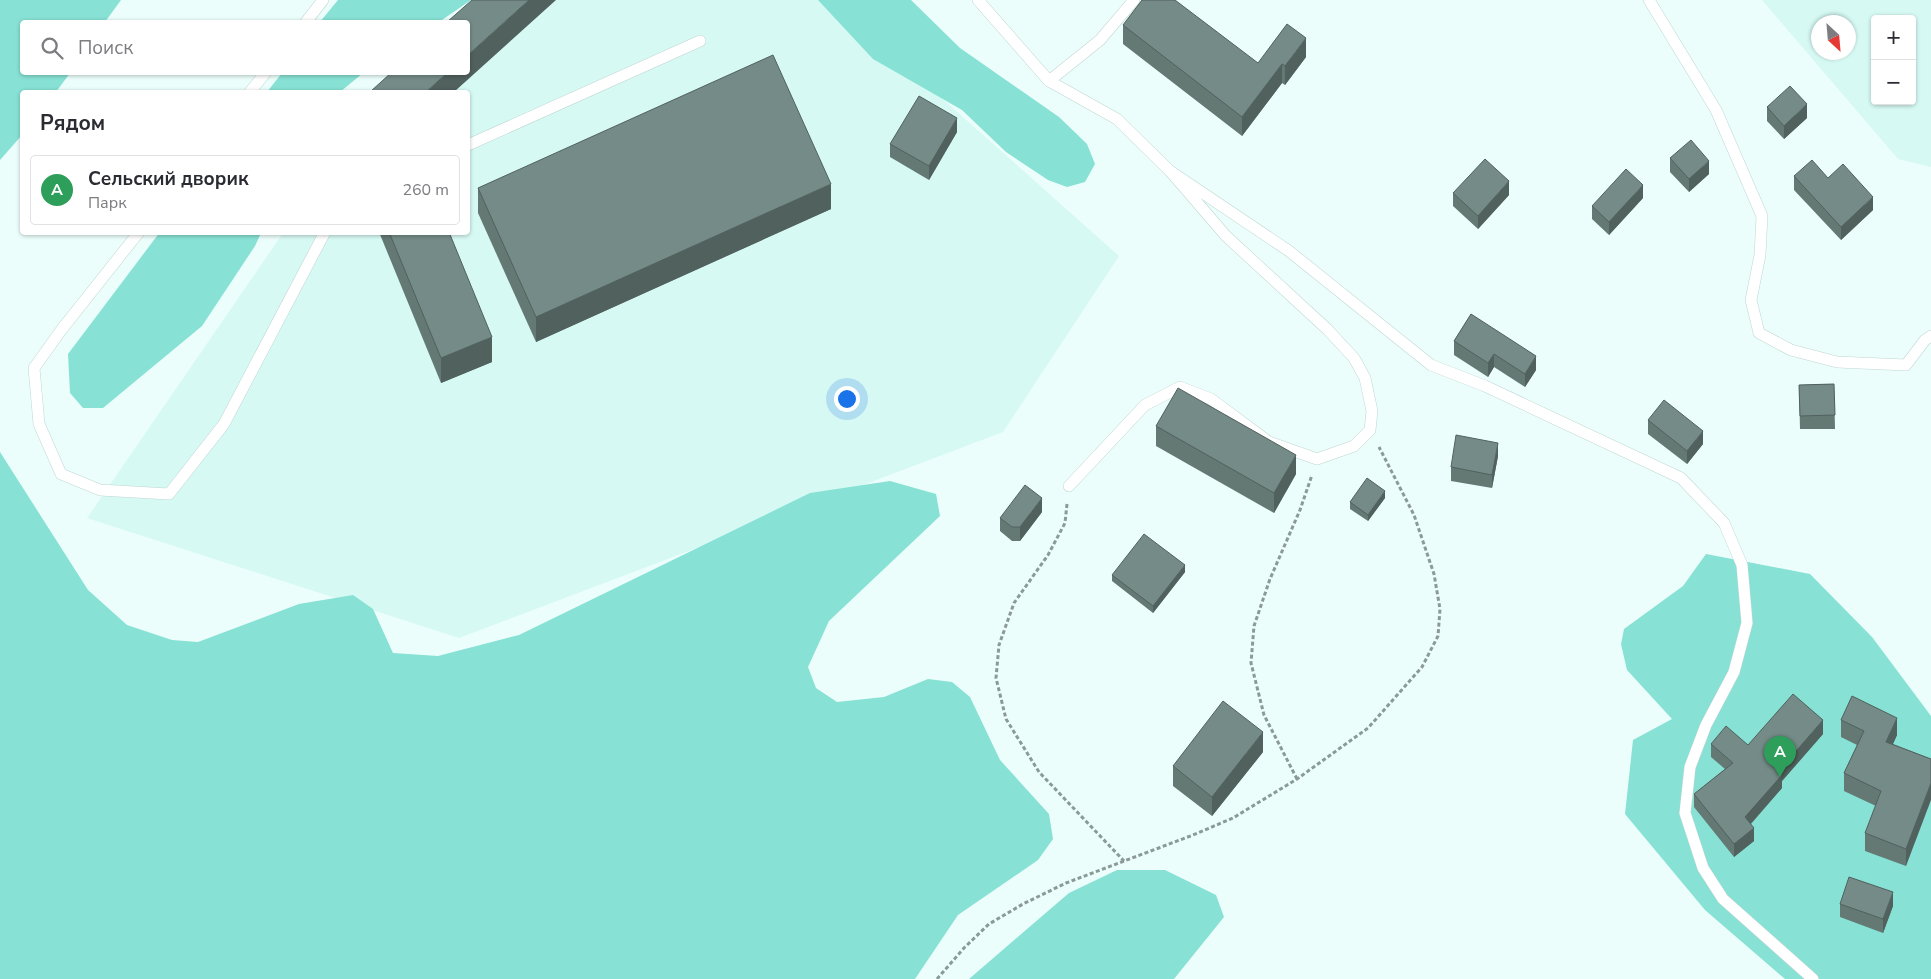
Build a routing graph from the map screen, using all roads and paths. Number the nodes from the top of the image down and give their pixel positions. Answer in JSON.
{"nodes":[{"id":1,"x":324,"y":0,"type":"edge"},
{"id":2,"x":978,"y":0,"type":"edge"},
{"id":3,"x":1134,"y":0,"type":"edge"},
{"id":4,"x":1648,"y":0,"type":"edge"},
{"id":5,"x":308,"y":20,"type":"edge"},
{"id":6,"x":700,"y":41,"type":"dead end"},
{"id":7,"x":264,"y":75,"type":"edge"},
{"id":8,"x":1049,"y":81,"type":"junction"},
{"id":9,"x":252,"y":90,"type":"edge"},
{"id":10,"x":470,"y":143,"type":"edge"},
{"id":11,"x":1170,"y":171,"type":"junction"},
{"id":12,"x":137,"y":235,"type":"edge"},
{"id":13,"x":323,"y":235,"type":"edge"},
{"id":14,"x":1931,"y":336,"type":"edge"},
{"id":15,"x":1370,"y":430,"type":"junction"},
{"id":16,"x":1317,"y":459,"type":"junction"},
{"id":17,"x":1069,"y":486,"type":"joint"},
{"id":18,"x":1298,"y":779,"type":"junction"},
{"id":19,"x":1124,"y":861,"type":"junction"},
{"id":20,"x":937,"y":979,"type":"edge"},
{"id":21,"x":1813,"y":979,"type":"edge"}],
"edges":[{"from":1,"to":5,"type":"lane"},
{"from":2,"to":8,"type":"lane"},
{"from":3,"to":8,"type":"lane"},
{"from":4,"to":14,"type":"lane"},
{"from":6,"to":10,"type":"lane"},
{"from":7,"to":9,"type":"lane"},
{"from":8,"to":11,"type":"lane"},
{"from":11,"to":15,"type":"lane"},
{"from":11,"to":21,"type":"lane"},
{"from":12,"to":13,"type":"lane"},
{"from":15,"to":16,"type":"lane"},
{"from":15,"to":18,"type":"path"},
{"from":16,"to":17,"type":"lane"},
{"from":16,"to":18,"type":"path"},
{"from":17,"to":19,"type":"path"},
{"from":18,"to":19,"type":"path"},
{"from":19,"to":20,"type":"path"}]}
